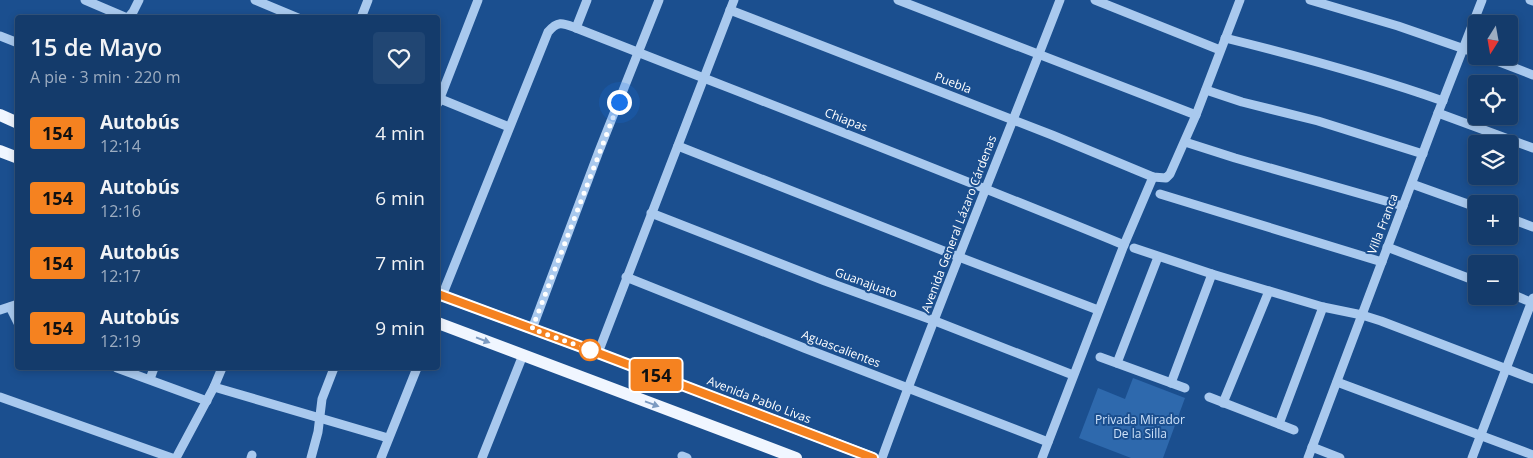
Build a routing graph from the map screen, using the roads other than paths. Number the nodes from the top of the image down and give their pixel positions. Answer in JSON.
{"nodes":[{"id":1,"x":85,"y":0,"type":"edge"},
{"id":2,"x":139,"y":0,"type":"edge"},
{"id":3,"x":255,"y":0,"type":"edge"},
{"id":4,"x":368,"y":0,"type":"edge"},
{"id":5,"x":478,"y":0,"type":"edge"},
{"id":6,"x":587,"y":0,"type":"edge"},
{"id":7,"x":659,"y":0,"type":"edge"},
{"id":8,"x":734,"y":0,"type":"edge"},
{"id":9,"x":898,"y":0,"type":"edge"},
{"id":10,"x":1060,"y":0,"type":"edge"},
{"id":11,"x":1095,"y":0,"type":"edge"},
{"id":12,"x":1240,"y":0,"type":"edge"},
{"id":13,"x":1310,"y":0,"type":"edge"},
{"id":14,"x":1482,"y":0,"type":"edge"},
{"id":15,"x":730,"y":10,"type":"junction"},
{"id":16,"x":120,"y":15,"type":"edge"},
{"id":17,"x":130,"y":15,"type":"edge"},
{"id":18,"x":291,"y":15,"type":"edge"},
{"id":19,"x":362,"y":15,"type":"edge"},
{"id":20,"x":576,"y":28,"type":"junction"},
{"id":21,"x":0,"y":36,"type":"edge"},
{"id":22,"x":1225,"y":38,"type":"junction"},
{"id":23,"x":15,"y":42,"type":"edge"},
{"id":24,"x":1464,"y":48,"type":"junction"},
{"id":25,"x":1220,"y":50,"type":"junction"},
{"id":26,"x":1468,"y":50,"type":"edge"},
{"id":27,"x":638,"y":52,"type":"junction"},
{"id":28,"x":1039,"y":54,"type":"junction"},
{"id":29,"x":1507,"y":65,"type":"edge"},
{"id":30,"x":1533,"y":75,"type":"edge"},
{"id":31,"x":704,"y":78,"type":"junction"},
{"id":32,"x":1206,"y":90,"type":"junction"},
{"id":33,"x":440,"y":95,"type":"edge"},
{"id":34,"x":440,"y":101,"type":"edge"},
{"id":35,"x":1443,"y":101,"type":"junction"},
{"id":36,"x":1438,"y":113,"type":"junction"},
{"id":37,"x":0,"y":115,"type":"edge"},
{"id":38,"x":1196,"y":115,"type":"junction"},
{"id":39,"x":1014,"y":120,"type":"junction"},
{"id":40,"x":15,"y":122,"type":"edge"},
{"id":41,"x":509,"y":127,"type":"junction"},
{"id":42,"x":1185,"y":142,"type":"junction"},
{"id":43,"x":678,"y":146,"type":"junction"},
{"id":44,"x":1533,"y":148,"type":"edge"},
{"id":45,"x":0,"y":151,"type":"edge"},
{"id":46,"x":1423,"y":154,"type":"junction"},
{"id":47,"x":15,"y":157,"type":"edge"},
{"id":48,"x":1154,"y":177,"type":"junction"},
{"id":49,"x":1412,"y":184,"type":"junction"},
{"id":50,"x":987,"y":188,"type":"junction"},
{"id":51,"x":1160,"y":194,"type":"dead end"},
{"id":52,"x":1468,"y":204,"type":"edge"},
{"id":53,"x":1404,"y":206,"type":"junction"},
{"id":54,"x":651,"y":213,"type":"junction"},
{"id":55,"x":1518,"y":221,"type":"edge"},
{"id":56,"x":1533,"y":227,"type":"edge"},
{"id":57,"x":1124,"y":245,"type":"junction"},
{"id":58,"x":1387,"y":247,"type":"junction"},
{"id":59,"x":1134,"y":248,"type":"dead end"},
{"id":60,"x":1158,"y":257,"type":"junction"},
{"id":61,"x":959,"y":258,"type":"junction"},
{"id":62,"x":1382,"y":262,"type":"junction"},
{"id":63,"x":1212,"y":274,"type":"junction"},
{"id":64,"x":626,"y":277,"type":"junction"},
{"id":65,"x":1468,"y":278,"type":"edge"},
{"id":66,"x":1269,"y":291,"type":"junction"},
{"id":67,"x":440,"y":295,"type":"edge"},
{"id":68,"x":1518,"y":296,"type":"edge"},
{"id":69,"x":1533,"y":301,"type":"edge"},
{"id":70,"x":14,"y":305,"type":"edge"},
{"id":71,"x":1323,"y":307,"type":"junction"},
{"id":72,"x":0,"y":310,"type":"edge"},
{"id":73,"x":1098,"y":310,"type":"junction"},
{"id":74,"x":1362,"y":315,"type":"junction"},
{"id":75,"x":935,"y":321,"type":"junction"},
{"id":76,"x":440,"y":324,"type":"edge"},
{"id":77,"x":532,"y":329,"type":"junction"},
{"id":78,"x":598,"y":353,"type":"junction"},
{"id":79,"x":523,"y":355,"type":"junction"},
{"id":80,"x":1100,"y":357,"type":"dead end"},
{"id":81,"x":1117,"y":363,"type":"junction"},
{"id":82,"x":1506,"y":369,"type":"junction"},
{"id":83,"x":123,"y":370,"type":"edge"},
{"id":84,"x":153,"y":370,"type":"edge"},
{"id":85,"x":221,"y":370,"type":"edge"},
{"id":86,"x":333,"y":370,"type":"edge"},
{"id":87,"x":416,"y":370,"type":"edge"},
{"id":88,"x":1073,"y":375,"type":"junction"},
{"id":89,"x":150,"y":379,"type":"junction"},
{"id":90,"x":1533,"y":379,"type":"edge"},
{"id":91,"x":1336,"y":382,"type":"junction"},
{"id":92,"x":1171,"y":383,"type":"junction"},
{"id":93,"x":214,"y":387,"type":"junction"},
{"id":94,"x":907,"y":387,"type":"junction"},
{"id":95,"x":1185,"y":388,"type":"dead end"},
{"id":96,"x":0,"y":397,"type":"edge"},
{"id":97,"x":1209,"y":397,"type":"dead end"},
{"id":98,"x":207,"y":401,"type":"junction"},
{"id":99,"x":1223,"y":403,"type":"junction"},
{"id":100,"x":319,"y":418,"type":"junction"},
{"id":101,"x":1279,"y":424,"type":"junction"},
{"id":102,"x":1294,"y":430,"type":"dead end"},
{"id":103,"x":1481,"y":436,"type":"junction"},
{"id":104,"x":388,"y":438,"type":"junction"},
{"id":105,"x":1048,"y":442,"type":"junction"},
{"id":106,"x":1312,"y":447,"type":"junction"},
{"id":107,"x":1533,"y":455,"type":"edge"},
{"id":108,"x":172,"y":458,"type":"edge"},
{"id":109,"x":176,"y":458,"type":"edge"},
{"id":110,"x":311,"y":458,"type":"edge"},
{"id":111,"x":380,"y":458,"type":"edge"},
{"id":112,"x":482,"y":458,"type":"edge"},
{"id":113,"x":796,"y":458,"type":"edge"},
{"id":114,"x":873,"y":458,"type":"edge"},
{"id":115,"x":882,"y":458,"type":"edge"},
{"id":116,"x":1042,"y":458,"type":"edge"},
{"id":117,"x":1308,"y":458,"type":"edge"},
{"id":118,"x":1340,"y":458,"type":"edge"},
{"id":119,"x":1472,"y":458,"type":"edge"}],
"edges":[{"from":1,"to":16,"type":"street"},
{"from":2,"to":17,"type":"street"},
{"from":3,"to":18,"type":"street"},
{"from":4,"to":19,"type":"street"},
{"from":5,"to":33,"type":"street"},
{"from":6,"to":20,"type":"street"},
{"from":7,"to":27,"type":"street"},
{"from":8,"to":15,"type":"street"},
{"from":9,"to":28,"type":"street"},
{"from":10,"to":28,"type":"street","name":"Avenida General Lázaro Cárdenas"},
{"from":11,"to":25,"type":"street"},
{"from":12,"to":22,"type":"street"},
{"from":13,"to":24,"type":"street"},
{"from":14,"to":24,"type":"street","name":"Villa Franca"},
{"from":15,"to":31,"type":"street"},
{"from":15,"to":39,"type":"street","name":"Puebla"},
{"from":20,"to":27,"type":"street","name":"Chiapas"},
{"from":20,"to":41,"type":"street","name":"Chiapas"},
{"from":21,"to":23,"type":"street"},
{"from":22,"to":25,"type":"street"},
{"from":22,"to":35,"type":"street"},
{"from":24,"to":26,"type":"street"},
{"from":24,"to":35,"type":"street","name":"Villa Franca"},
{"from":25,"to":32,"type":"street"},
{"from":27,"to":31,"type":"street","name":"Chiapas"},
{"from":27,"to":77,"type":"street"},
{"from":28,"to":38,"type":"street"},
{"from":28,"to":39,"type":"street","name":"Avenida General Lázaro Cárdenas"},
{"from":29,"to":30,"type":"street"},
{"from":31,"to":43,"type":"street"},
{"from":31,"to":50,"type":"street","name":"Chiapas"},
{"from":32,"to":38,"type":"street"},
{"from":32,"to":46,"type":"street"},
{"from":34,"to":41,"type":"street"},
{"from":35,"to":36,"type":"street","name":"Villa Franca"},
{"from":36,"to":44,"type":"street"},
{"from":36,"to":46,"type":"street","name":"Villa Franca"},
{"from":37,"to":40,"type":"main road"},
{"from":38,"to":42,"type":"street"},
{"from":39,"to":48,"type":"street","name":"Puebla"},
{"from":39,"to":50,"type":"street","name":"Avenida General Lázaro Cárdenas"},
{"from":41,"to":67,"type":"street"},
{"from":42,"to":48,"type":"street","name":"Puebla"},
{"from":42,"to":53,"type":"street"},
{"from":43,"to":54,"type":"street"},
{"from":43,"to":61,"type":"street"},
{"from":45,"to":47,"type":"main road"},
{"from":46,"to":49,"type":"street","name":"Villa Franca"},
{"from":48,"to":57,"type":"street"},
{"from":49,"to":52,"type":"street"},
{"from":49,"to":53,"type":"street","name":"Villa Franca"},
{"from":50,"to":57,"type":"street","name":"Chiapas"},
{"from":50,"to":61,"type":"street","name":"Avenida General Lázaro Cárdenas"},
{"from":51,"to":62,"type":"street"},
{"from":53,"to":58,"type":"street","name":"Villa Franca"},
{"from":54,"to":64,"type":"street"},
{"from":54,"to":75,"type":"street","name":"Guanajuato"},
{"from":55,"to":56,"type":"street"},
{"from":57,"to":73,"type":"street"},
{"from":58,"to":62,"type":"street","name":"Villa Franca"},
{"from":58,"to":65,"type":"street"},
{"from":59,"to":60,"type":"street"},
{"from":60,"to":63,"type":"street"},
{"from":60,"to":81,"type":"street"},
{"from":61,"to":73,"type":"street"},
{"from":61,"to":75,"type":"street","name":"Avenida General Lázaro Cárdenas"},
{"from":62,"to":74,"type":"street","name":"Villa Franca"},
{"from":63,"to":66,"type":"street"},
{"from":63,"to":92,"type":"street"},
{"from":64,"to":78,"type":"street"},
{"from":64,"to":94,"type":"street","name":"Aguascalientes"},
{"from":66,"to":71,"type":"street"},
{"from":66,"to":99,"type":"street"},
{"from":67,"to":77,"type":"main road","name":"Avenida Pablo Livas"},
{"from":68,"to":69,"type":"street"},
{"from":69,"to":82,"type":"street"},
{"from":70,"to":72,"type":"street"},
{"from":71,"to":74,"type":"street"},
{"from":71,"to":101,"type":"street"},
{"from":73,"to":88,"type":"street"},
{"from":74,"to":82,"type":"street"},
{"from":74,"to":91,"type":"street","name":"Villa Franca"},
{"from":75,"to":88,"type":"street","name":"Guanajuato"},
{"from":75,"to":94,"type":"street","name":"Avenida General Lázaro Cárdenas"},
{"from":76,"to":79,"type":"main road","one_way":true},
{"from":77,"to":78,"type":"main road","name":"Avenida Pablo Livas"},
{"from":78,"to":114,"type":"main road","name":"Avenida Pablo Livas"},
{"from":79,"to":112,"type":"street"},
{"from":79,"to":113,"type":"main road","one_way":true},
{"from":80,"to":81,"type":"street"},
{"from":81,"to":92,"type":"street"},
{"from":82,"to":90,"type":"street"},
{"from":82,"to":103,"type":"street"},
{"from":83,"to":89,"type":"street"},
{"from":84,"to":89,"type":"street"},
{"from":85,"to":93,"type":"street"},
{"from":86,"to":100,"type":"street"},
{"from":87,"to":104,"type":"street"},
{"from":88,"to":105,"type":"street"},
{"from":89,"to":98,"type":"street"},
{"from":91,"to":103,"type":"street"},
{"from":91,"to":106,"type":"street","name":"Villa Franca"},
{"from":92,"to":95,"type":"street"},
{"from":93,"to":98,"type":"street"},
{"from":93,"to":100,"type":"street"},
{"from":94,"to":105,"type":"street","name":"Aguascalientes"},
{"from":94,"to":115,"type":"street","name":"Avenida General Lázaro Cárdenas"},
{"from":96,"to":108,"type":"street"},
{"from":97,"to":99,"type":"street"},
{"from":98,"to":109,"type":"street"},
{"from":99,"to":101,"type":"street"},
{"from":100,"to":104,"type":"street"},
{"from":100,"to":110,"type":"street"},
{"from":101,"to":102,"type":"street"},
{"from":103,"to":107,"type":"street"},
{"from":103,"to":119,"type":"street"},
{"from":104,"to":111,"type":"street"},
{"from":105,"to":116,"type":"street"},
{"from":106,"to":117,"type":"street","name":"Villa Franca"},
{"from":106,"to":118,"type":"street"}]}
